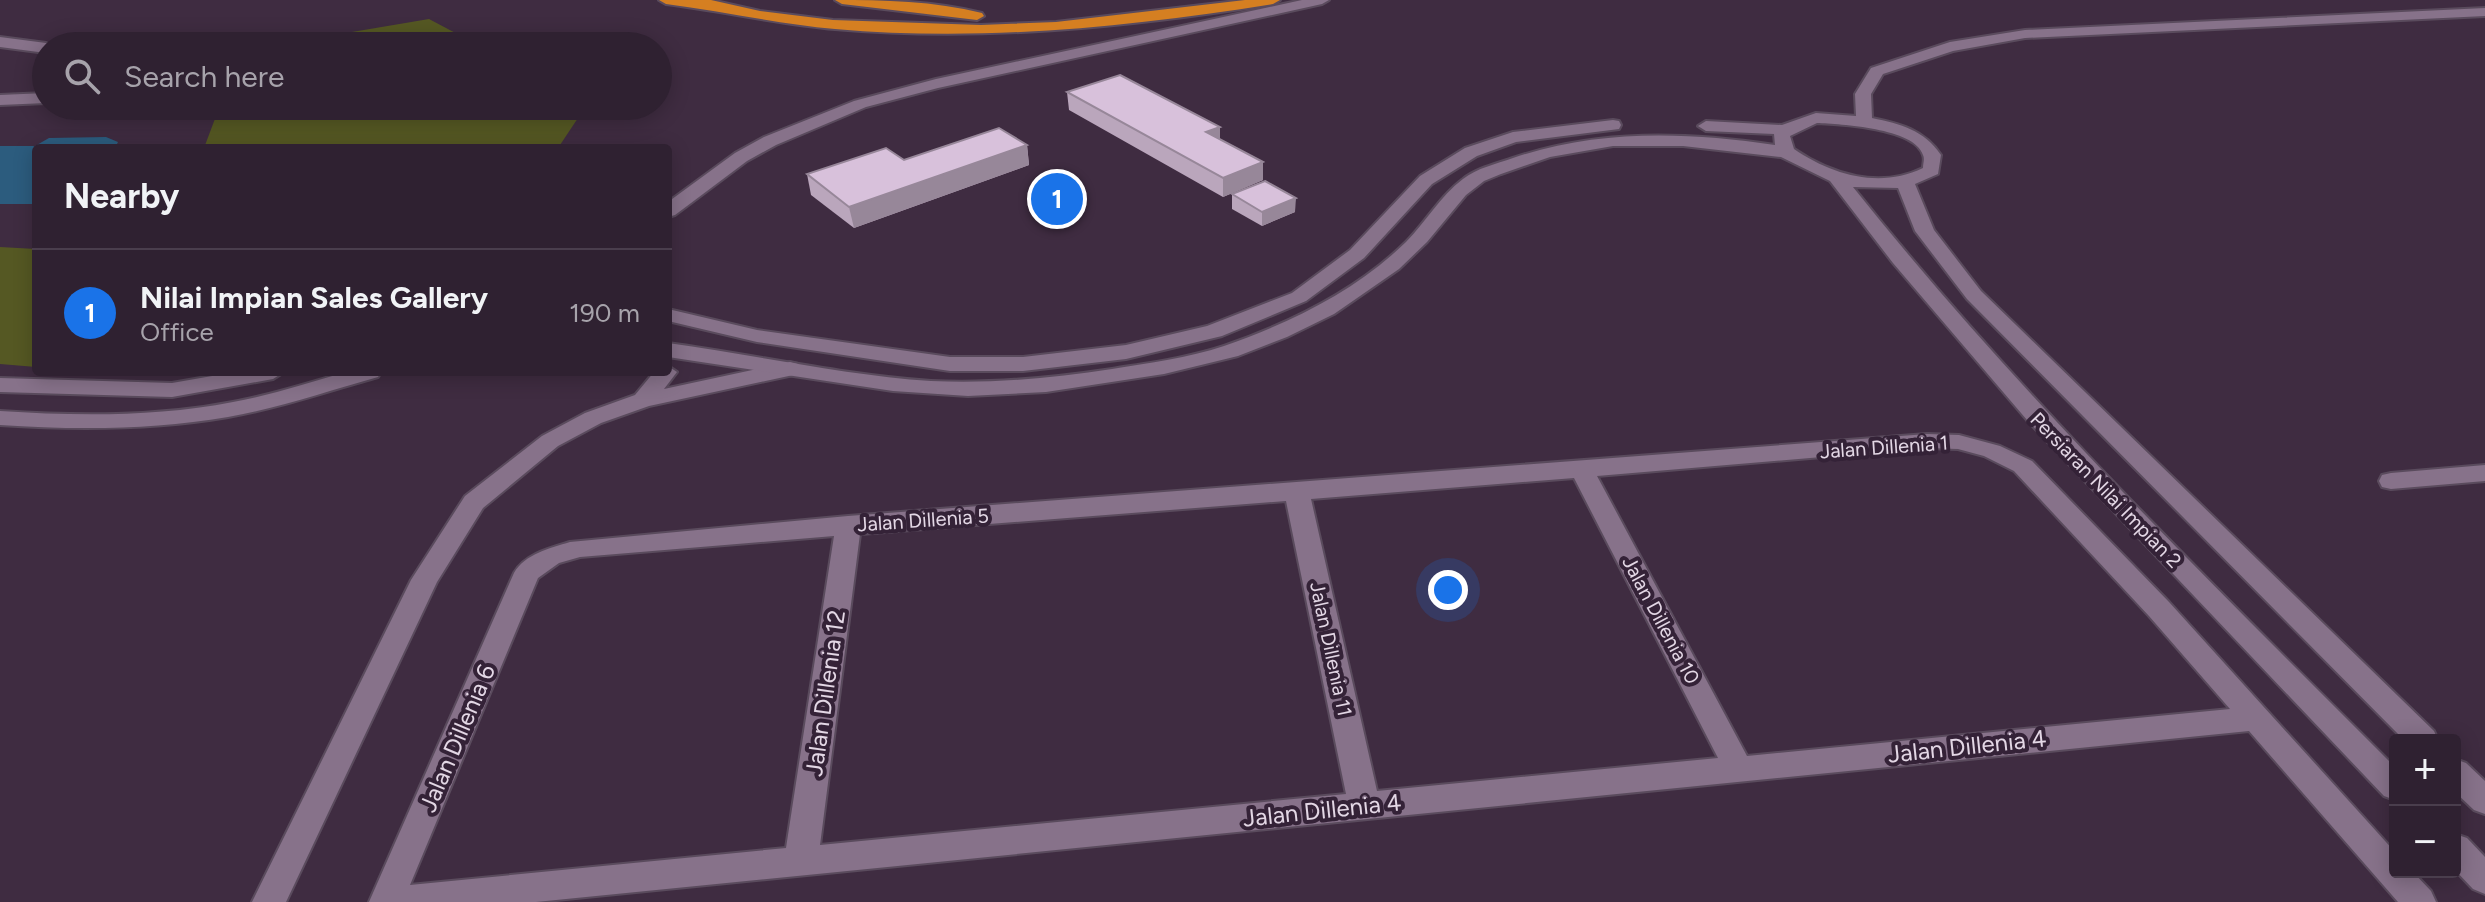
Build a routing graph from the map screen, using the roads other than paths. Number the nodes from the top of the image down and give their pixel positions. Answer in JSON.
{"nodes":[{"id":1,"x":666,"y":0,"type":"edge"},
{"id":2,"x":691,"y":0,"type":"edge"},
{"id":3,"x":763,"y":0,"type":"edge"},
{"id":4,"x":842,"y":0,"type":"edge"},
{"id":5,"x":1208,"y":0,"type":"edge"},
{"id":6,"x":1273,"y":0,"type":"edge"},
{"id":7,"x":1322,"y":0,"type":"edge"},
{"id":8,"x":714,"y":6,"type":"junction"},
{"id":9,"x":2485,"y":12,"type":"edge"},
{"id":10,"x":977,"y":16,"type":"junction"},
{"id":11,"x":0,"y":42,"type":"edge"},
{"id":12,"x":32,"y":46,"type":"edge"},
{"id":13,"x":32,"y":99,"type":"edge"},
{"id":14,"x":0,"y":100,"type":"edge"},
{"id":15,"x":1864,"y":120,"type":"junction"},
{"id":16,"x":1786,"y":130,"type":"junction"},
{"id":17,"x":1786,"y":152,"type":"junction"},
{"id":18,"x":1836,"y":177,"type":"junction"},
{"id":19,"x":1905,"y":182,"type":"junction"},
{"id":20,"x":672,"y":208,"type":"edge"},
{"id":21,"x":672,"y":316,"type":"edge"},
{"id":22,"x":672,"y":360,"type":"edge"},
{"id":23,"x":790,"y":369,"type":"junction"},
{"id":24,"x":251,"y":376,"type":"edge"},
{"id":25,"x":357,"y":376,"type":"edge"},
{"id":26,"x":658,"y":376,"type":"edge"},
{"id":27,"x":0,"y":385,"type":"edge"},
{"id":28,"x":643,"y":400,"type":"junction"},
{"id":29,"x":0,"y":418,"type":"edge"},
{"id":30,"x":1582,"y":471,"type":"junction"},
{"id":31,"x":2485,"y":473,"type":"edge"},
{"id":32,"x":2391,"y":481,"type":"dead end"},
{"id":33,"x":1297,"y":493,"type":"junction"},
{"id":34,"x":848,"y":525,"type":"junction"},
{"id":35,"x":538,"y":565,"type":"joint"},
{"id":36,"x":2257,"y":718,"type":"junction"},
{"id":37,"x":2417,"y":734,"type":"edge"},
{"id":38,"x":1739,"y":769,"type":"junction"},
{"id":39,"x":2461,"y":778,"type":"edge"},
{"id":40,"x":2389,"y":781,"type":"edge"},
{"id":41,"x":2485,"y":801,"type":"edge"},
{"id":42,"x":1364,"y":806,"type":"junction"},
{"id":43,"x":801,"y":861,"type":"junction"},
{"id":44,"x":269,"y":902,"type":"edge"},
{"id":45,"x":386,"y":902,"type":"edge"},
{"id":46,"x":2419,"y":902,"type":"edge"}],
"edges":[{"from":1,"to":8,"type":"highway"},
{"from":2,"to":8,"type":"highway"},
{"from":3,"to":10,"type":"highway"},
{"from":4,"to":10,"type":"highway"},
{"from":5,"to":10,"type":"highway"},
{"from":6,"to":8,"type":"highway"},
{"from":7,"to":20,"type":"street"},
{"from":9,"to":15,"type":"street"},
{"from":11,"to":12,"type":"street"},
{"from":13,"to":14,"type":"street"},
{"from":15,"to":16,"type":"street"},
{"from":15,"to":19,"type":"street"},
{"from":16,"to":17,"type":"street"},
{"from":16,"to":21,"type":"street"},
{"from":17,"to":18,"type":"street"},
{"from":17,"to":23,"type":"street"},
{"from":18,"to":19,"type":"street"},
{"from":18,"to":40,"type":"street","name":"Persiaran Nilai Impian 2"},
{"from":19,"to":37,"type":"street"},
{"from":22,"to":23,"type":"street"},
{"from":23,"to":28,"type":"street"},
{"from":24,"to":27,"type":"street"},
{"from":25,"to":29,"type":"street"},
{"from":26,"to":28,"type":"street"},
{"from":28,"to":44,"type":"street"},
{"from":30,"to":33,"type":"street","name":"Jalan Dillenia 1"},
{"from":30,"to":36,"type":"street","name":"Jalan Dillenia 1"},
{"from":30,"to":38,"type":"street","name":"Jalan Dillenia 10"},
{"from":31,"to":32,"type":"street"},
{"from":33,"to":34,"type":"street","name":"Jalan Dillenia 5"},
{"from":33,"to":42,"type":"street","name":"Jalan Dillenia 11"},
{"from":34,"to":35,"type":"street","name":"Jalan Dillenia 5"},
{"from":34,"to":43,"type":"street","name":"Jalan Dillenia 12"},
{"from":35,"to":45,"type":"street","name":"Jalan Dillenia 6"},
{"from":36,"to":38,"type":"street","name":"Jalan Dillenia 4"},
{"from":36,"to":46,"type":"street","name":"Jalan Dillenia 1"},
{"from":38,"to":42,"type":"street","name":"Jalan Dillenia 4"},
{"from":39,"to":41,"type":"street"},
{"from":42,"to":43,"type":"street","name":"Jalan Dillenia 4"},
{"from":43,"to":45,"type":"street","name":"Jalan Dillenia 4"}]}
